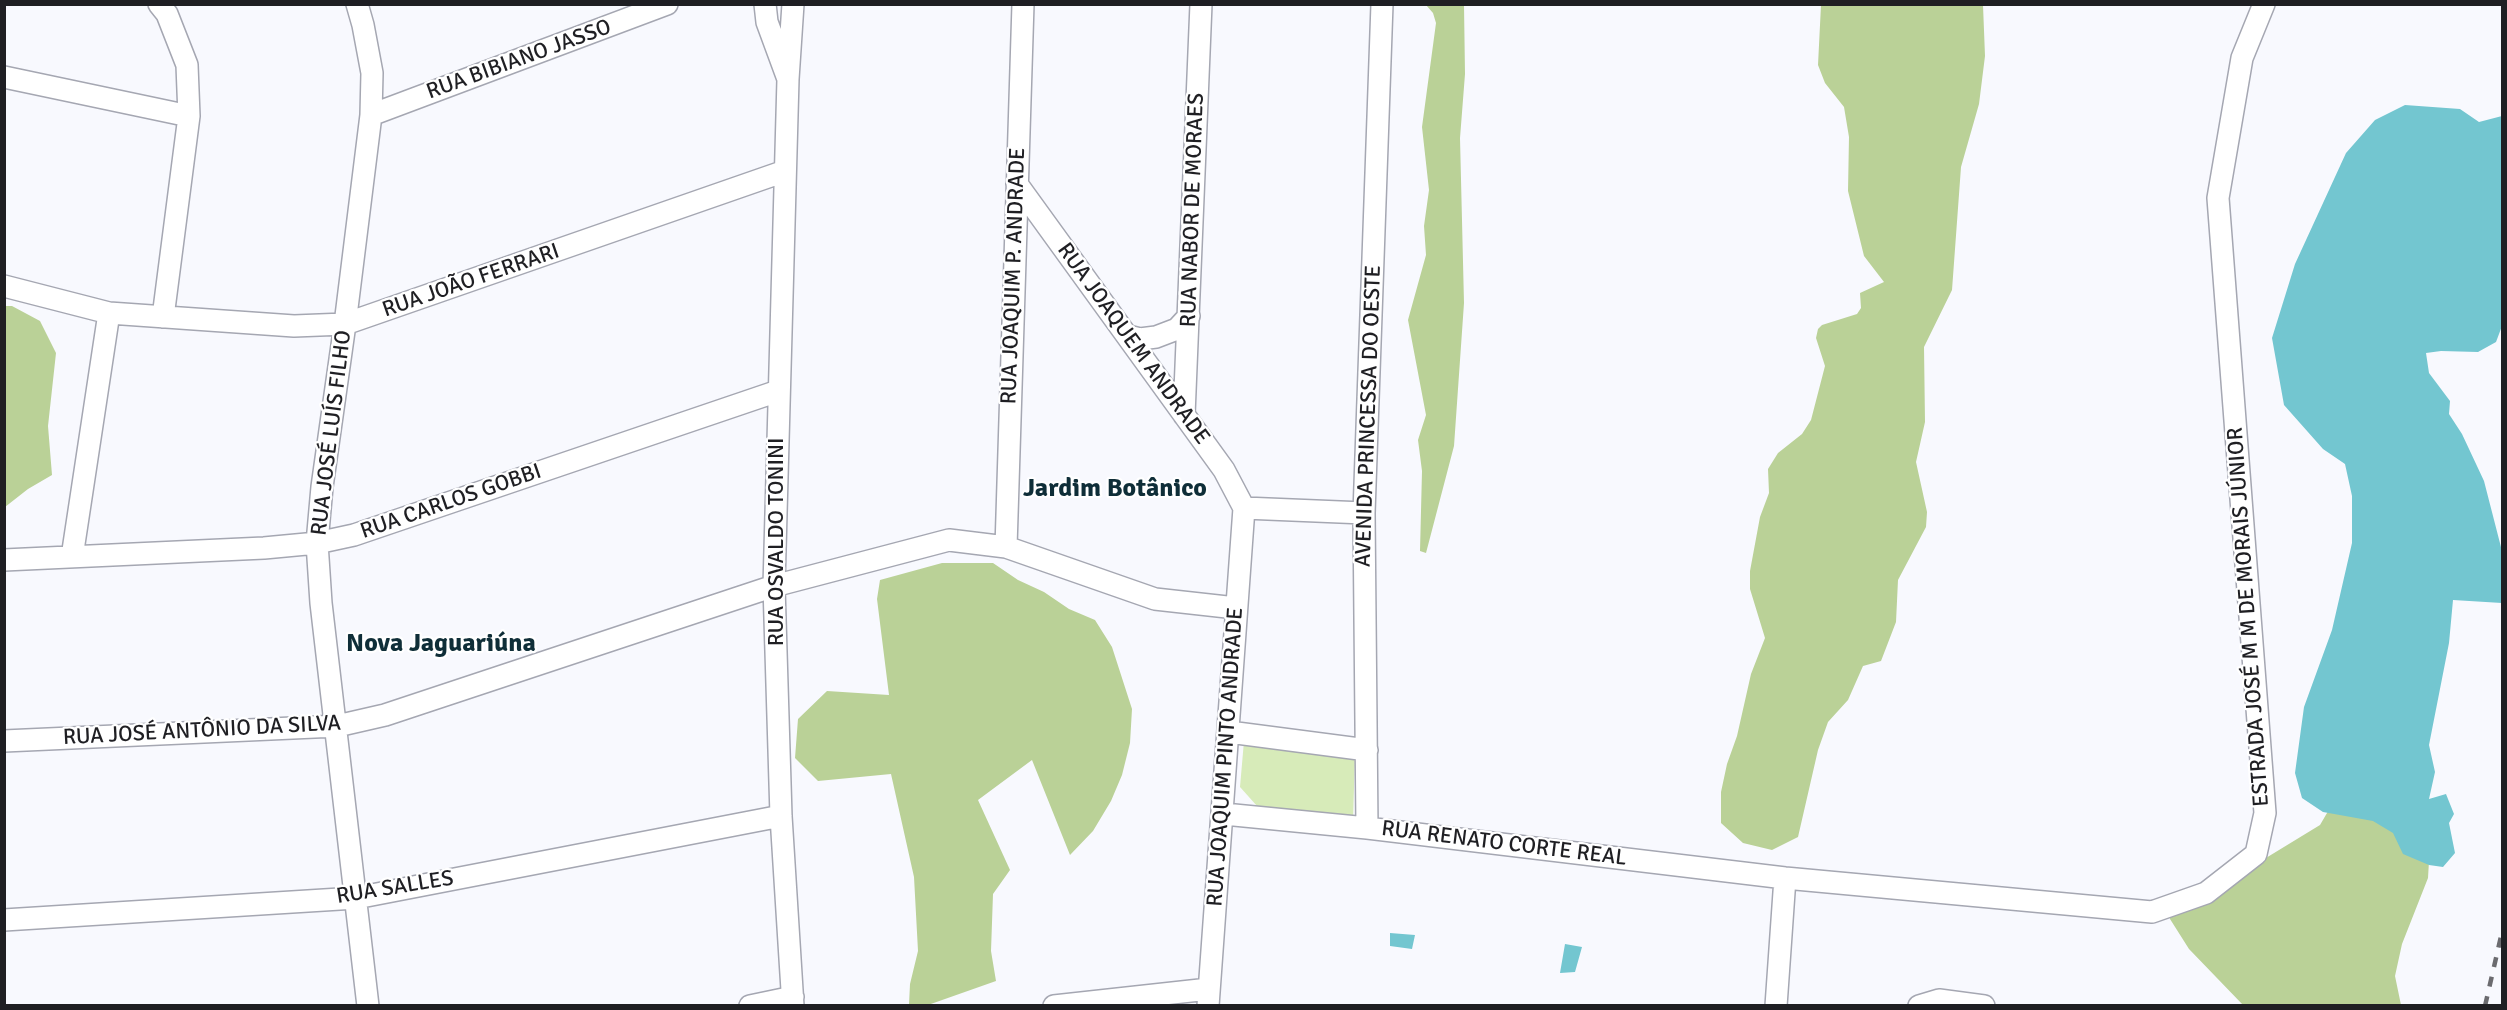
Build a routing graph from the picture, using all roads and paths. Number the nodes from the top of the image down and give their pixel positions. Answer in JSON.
{"nodes":[{"id":1,"x":159,"y":4,"type":"edge"},
{"id":2,"x":357,"y":4,"type":"edge"},
{"id":3,"x":667,"y":4,"type":"edge"},
{"id":4,"x":765,"y":4,"type":"edge"},
{"id":5,"x":793,"y":4,"type":"edge"},
{"id":6,"x":1023,"y":4,"type":"edge"},
{"id":7,"x":1201,"y":4,"type":"edge"},
{"id":8,"x":1382,"y":4,"type":"edge"},
{"id":9,"x":2264,"y":4,"type":"edge"},
{"id":10,"x":4,"y":77,"type":"edge"},
{"id":11,"x":788,"y":79,"type":"junction"},
{"id":12,"x":371,"y":115,"type":"junction"},
{"id":13,"x":189,"y":116,"type":"junction"},
{"id":14,"x":785,"y":171,"type":"junction"},
{"id":15,"x":1017,"y":184,"type":"junction"},
{"id":16,"x":4,"y":286,"type":"edge"},
{"id":17,"x":109,"y":313,"type":"junction"},
{"id":18,"x":1189,"y":316,"type":"junction"},
{"id":19,"x":163,"y":317,"type":"junction"},
{"id":20,"x":345,"y":324,"type":"junction"},
{"id":21,"x":1128,"y":336,"type":"junction"},
{"id":22,"x":778,"y":391,"type":"junction"},
{"id":23,"x":1184,"y":416,"type":"junction"},
{"id":24,"x":1244,"y":508,"type":"junction"},
{"id":25,"x":1364,"y":513,"type":"junction"},
{"id":26,"x":317,"y":543,"type":"junction"},
{"id":27,"x":1006,"y":546,"type":"junction"},
{"id":28,"x":72,"y":557,"type":"junction"},
{"id":29,"x":4,"y":560,"type":"edge"},
{"id":30,"x":774,"y":586,"type":"junction"},
{"id":31,"x":1236,"y":608,"type":"junction"},
{"id":32,"x":337,"y":726,"type":"junction"},
{"id":33,"x":1229,"y":732,"type":"junction"},
{"id":34,"x":4,"y":741,"type":"edge"},
{"id":35,"x":1366,"y":750,"type":"junction"},
{"id":36,"x":1224,"y":814,"type":"junction"},
{"id":37,"x":780,"y":816,"type":"junction"},
{"id":38,"x":1366,"y":828,"type":"junction"},
{"id":39,"x":1785,"y":878,"type":"junction"},
{"id":40,"x":356,"y":898,"type":"junction"},
{"id":41,"x":4,"y":920,"type":"edge"},
{"id":42,"x":1209,"y":997,"type":"edge"},
{"id":43,"x":793,"y":1001,"type":"edge"},
{"id":44,"x":368,"y":1005,"type":"edge"},
{"id":45,"x":750,"y":1005,"type":"edge"},
{"id":46,"x":1054,"y":1005,"type":"edge"},
{"id":47,"x":1776,"y":1005,"type":"edge"},
{"id":48,"x":1919,"y":1005,"type":"edge"},
{"id":49,"x":1984,"y":1005,"type":"edge"}],
"edges":[{"from":1,"to":13,"type":"street"},
{"from":2,"to":12,"type":"street","name":"RUA JOSÉ LUÍS FILHO"},
{"from":3,"to":12,"type":"street","name":"RUA BIBIANO JASSO"},
{"from":4,"to":11,"type":"street","name":"RUA OSVALDO TONINI"},
{"from":5,"to":11,"type":"street","name":"RUA OSVALDO TONINI"},
{"from":6,"to":15,"type":"street","name":"RUA JOAQUIM P. ANDRADE"},
{"from":7,"to":18,"type":"street","name":"RUA NABOR DE MORAES"},
{"from":8,"to":25,"type":"street","name":"AVENIDA PRINCESSA DO OESTE"},
{"from":9,"to":39,"type":"street","name":"ESTRADA JOSÉ M M DE MORAIS JÚNIOR"},
{"from":10,"to":13,"type":"street"},
{"from":11,"to":14,"type":"street","name":"RUA OSVALDO TONINI"},
{"from":12,"to":20,"type":"street","name":"RUA JOSÉ LUÍS FILHO"},
{"from":13,"to":19,"type":"street"},
{"from":14,"to":20,"type":"street","name":"RUA JOÃO FERRARI"},
{"from":14,"to":22,"type":"street","name":"RUA OSVALDO TONINI"},
{"from":15,"to":21,"type":"street","name":"RUA JOAQUEM ANDRADE"},
{"from":15,"to":27,"type":"street","name":"RUA JOAQUIM P. ANDRADE"},
{"from":16,"to":17,"type":"street","name":"RUA JOÃO FERRARI"},
{"from":17,"to":19,"type":"street","name":"RUA JOÃO FERRARI"},
{"from":17,"to":28,"type":"street"},
{"from":18,"to":21,"type":"street"},
{"from":18,"to":23,"type":"street","name":"RUA NABOR DE MORAES"},
{"from":19,"to":20,"type":"street","name":"RUA JOÃO FERRARI"},
{"from":20,"to":26,"type":"street","name":"RUA JOSÉ LUÍS FILHO"},
{"from":21,"to":23,"type":"street","name":"RUA JOAQUEM ANDRADE"},
{"from":22,"to":26,"type":"street","name":"RUA CARLOS GOBBI"},
{"from":22,"to":30,"type":"street","name":"RUA OSVALDO TONINI"},
{"from":23,"to":24,"type":"street","name":"RUA JOAQUEM ANDRADE"},
{"from":24,"to":25,"type":"street"},
{"from":24,"to":31,"type":"street","name":"RUA JOAQUIM PINTO ANDRADE"},
{"from":25,"to":35,"type":"street","name":"AVENIDA PRINCESSA DO OESTE"},
{"from":26,"to":28,"type":"street","name":"RUA CARLOS GOBBI"},
{"from":26,"to":32,"type":"street","name":"RUA JOSÉ LUÍS FILHO"},
{"from":27,"to":30,"type":"street","name":"RUA JOSÉ ANTÔNIO DA SILVA"},
{"from":27,"to":31,"type":"street","name":"RUA JOSÉ ANTÔNIO DA SILVA"},
{"from":28,"to":29,"type":"street","name":"RUA CARLOS GOBBI"},
{"from":30,"to":32,"type":"street","name":"RUA JOSÉ ANTÔNIO DA SILVA"},
{"from":30,"to":37,"type":"street","name":"RUA OSVALDO TONINI"},
{"from":31,"to":33,"type":"street","name":"RUA JOAQUIM PINTO ANDRADE"},
{"from":32,"to":34,"type":"street","name":"RUA JOSÉ ANTÔNIO DA SILVA"},
{"from":32,"to":40,"type":"street","name":"RUA JOSÉ LUÍS FILHO"},
{"from":33,"to":35,"type":"street"},
{"from":33,"to":36,"type":"street","name":"RUA JOAQUIM PINTO ANDRADE"},
{"from":35,"to":38,"type":"street","name":"AVENIDA PRINCESSA DO OESTE"},
{"from":36,"to":38,"type":"street","name":"RUA RENATO CORTE REAL"},
{"from":36,"to":42,"type":"street","name":"RUA JOAQUIM PINTO ANDRADE"},
{"from":37,"to":40,"type":"street","name":"RUA SALLES"},
{"from":37,"to":43,"type":"street","name":"RUA OSVALDO TONINI"},
{"from":38,"to":39,"type":"street","name":"RUA RENATO CORTE REAL"},
{"from":39,"to":47,"type":"street"},
{"from":40,"to":41,"type":"street","name":"RUA SALLES"},
{"from":40,"to":44,"type":"street","name":"RUA JOSÉ LUÍS FILHO"},
{"from":42,"to":46,"type":"street"},
{"from":43,"to":45,"type":"street"},
{"from":48,"to":49,"type":"street"}]}
